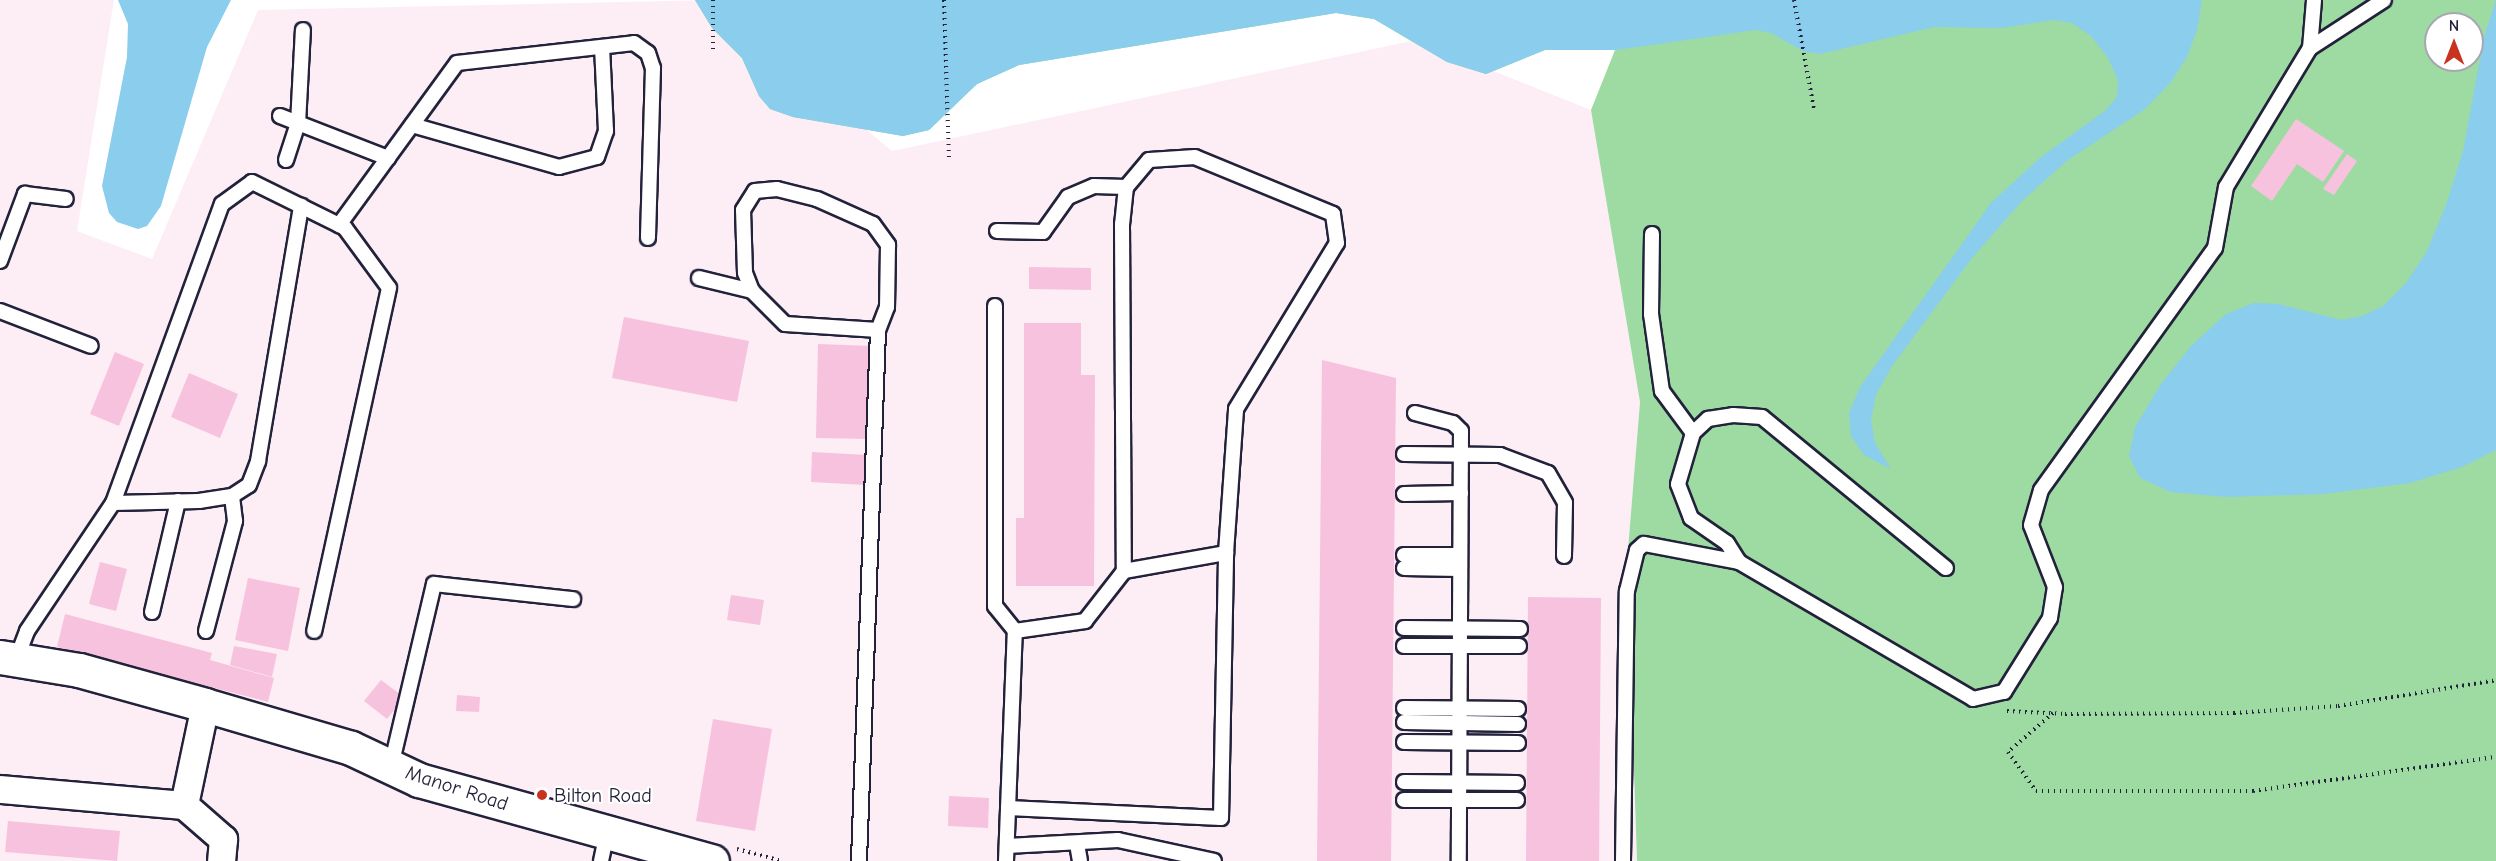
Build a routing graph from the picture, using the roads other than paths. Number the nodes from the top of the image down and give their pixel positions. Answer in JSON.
{"nodes":[{"id":1,"x":2314,"y":0,"type":"edge"},
{"id":2,"x":2384,"y":0,"type":"edge"},
{"id":3,"x":303,"y":30,"type":"dead end"},
{"id":4,"x":602,"y":47,"type":"junction"},
{"id":5,"x":2310,"y":48,"type":"junction"},
{"id":6,"x":280,"y":116,"type":"dead end"},
{"id":7,"x":298,"y":124,"type":"junction"},
{"id":8,"x":412,"y":125,"type":"junction"},
{"id":9,"x":388,"y":158,"type":"junction"},
{"id":10,"x":286,"y":160,"type":"dead end"},
{"id":11,"x":1126,"y":187,"type":"junction"},
{"id":12,"x":66,"y":199,"type":"dead end"},
{"id":13,"x":301,"y":206,"type":"junction"},
{"id":14,"x":339,"y":225,"type":"junction"},
{"id":15,"x":997,"y":231,"type":"dead end"},
{"id":16,"x":1652,"y":234,"type":"dead end"},
{"id":17,"x":648,"y":238,"type":"dead end"},
{"id":18,"x":0,"y":261,"type":"edge"},
{"id":19,"x":699,"y":278,"type":"dead end"},
{"id":20,"x":753,"y":291,"type":"junction"},
{"id":21,"x":995,"y":306,"type":"dead end"},
{"id":22,"x":0,"y":311,"type":"edge"},
{"id":23,"x":878,"y":330,"type":"junction"},
{"id":24,"x":91,"y":346,"type":"dead end"},
{"id":25,"x":1415,"y":413,"type":"dead end"},
{"id":26,"x":1693,"y":433,"type":"junction"},
{"id":27,"x":1404,"y":454,"type":"dead end"},
{"id":28,"x":1461,"y":454,"type":"junction"},
{"id":29,"x":1461,"y":493,"type":"junction"},
{"id":30,"x":1404,"y":494,"type":"dead end"},
{"id":31,"x":232,"y":496,"type":"junction"},
{"id":32,"x":178,"y":501,"type":"junction"},
{"id":33,"x":113,"y":503,"type":"junction"},
{"id":34,"x":1226,"y":553,"type":"junction"},
{"id":35,"x":1564,"y":556,"type":"dead end"},
{"id":36,"x":1404,"y":561,"type":"dead end"},
{"id":37,"x":1460,"y":562,"type":"junction"},
{"id":38,"x":1738,"y":562,"type":"junction"},
{"id":39,"x":1946,"y":568,"type":"dead end"},
{"id":40,"x":1124,"y":571,"type":"junction"},
{"id":41,"x":573,"y":599,"type":"dead end"},
{"id":42,"x":152,"y":612,"type":"dead end"},
{"id":43,"x":1404,"y":628,"type":"dead end"},
{"id":44,"x":1460,"y":628,"type":"junction"},
{"id":45,"x":1520,"y":629,"type":"dead end"},
{"id":46,"x":206,"y":632,"type":"dead end"},
{"id":47,"x":314,"y":632,"type":"dead end"},
{"id":48,"x":1015,"y":632,"type":"junction"},
{"id":49,"x":1404,"y":646,"type":"dead end"},
{"id":50,"x":1460,"y":646,"type":"junction"},
{"id":51,"x":1519,"y":646,"type":"dead end"},
{"id":52,"x":8,"y":658,"type":"edge"},
{"id":53,"x":205,"y":705,"type":"junction"},
{"id":54,"x":1460,"y":708,"type":"junction"},
{"id":55,"x":1518,"y":709,"type":"dead end"},
{"id":56,"x":1460,"y":723,"type":"junction"},
{"id":57,"x":1518,"y":723,"type":"dead end"},
{"id":58,"x":1404,"y":742,"type":"dead end"},
{"id":59,"x":1460,"y":742,"type":"junction"},
{"id":60,"x":1518,"y":743,"type":"dead end"},
{"id":61,"x":391,"y":766,"type":"junction"},
{"id":62,"x":1404,"y":782,"type":"dead end"},
{"id":63,"x":1459,"y":783,"type":"junction"},
{"id":64,"x":1517,"y":783,"type":"dead end"},
{"id":65,"x":0,"y":789,"type":"edge"},
{"id":66,"x":1404,"y":800,"type":"dead end"},
{"id":67,"x":1459,"y":800,"type":"junction"},
{"id":68,"x":1516,"y":800,"type":"dead end"},
{"id":69,"x":184,"y":805,"type":"junction"},
{"id":70,"x":1008,"y":808,"type":"junction"},
{"id":71,"x":1077,"y":844,"type":"junction"},
{"id":72,"x":1007,"y":846,"type":"junction"},
{"id":73,"x":604,"y":847,"type":"edge"},
{"id":74,"x":221,"y":861,"type":"edge"},
{"id":75,"x":712,"y":861,"type":"edge"},
{"id":76,"x":859,"y":861,"type":"edge"},
{"id":77,"x":1006,"y":861,"type":"edge"},
{"id":78,"x":1080,"y":861,"type":"edge"},
{"id":79,"x":1214,"y":861,"type":"edge"},
{"id":80,"x":1459,"y":861,"type":"edge"},
{"id":81,"x":1623,"y":861,"type":"edge"}],
"edges":[{"from":1,"to":5,"type":"lane"},
{"from":2,"to":5,"type":"lane"},
{"from":3,"to":7,"type":"lane"},
{"from":4,"to":8,"type":"lane"},
{"from":4,"to":8,"type":"lane"},
{"from":4,"to":17,"type":"lane"},
{"from":5,"to":38,"type":"lane"},
{"from":6,"to":7,"type":"lane"},
{"from":7,"to":9,"type":"lane"},
{"from":7,"to":10,"type":"lane"},
{"from":8,"to":9,"type":"lane"},
{"from":9,"to":14,"type":"lane"},
{"from":11,"to":15,"type":"lane"},
{"from":11,"to":34,"type":"lane"},
{"from":11,"to":40,"type":"lane"},
{"from":12,"to":18,"type":"lane"},
{"from":13,"to":14,"type":"lane"},
{"from":13,"to":31,"type":"lane"},
{"from":13,"to":33,"type":"lane"},
{"from":14,"to":47,"type":"lane"},
{"from":16,"to":26,"type":"lane"},
{"from":19,"to":20,"type":"lane"},
{"from":20,"to":23,"type":"lane"},
{"from":20,"to":23,"type":"lane"},
{"from":21,"to":48,"type":"lane"},
{"from":22,"to":24,"type":"lane"},
{"from":23,"to":76,"type":"lane"},
{"from":25,"to":28,"type":"lane"},
{"from":26,"to":38,"type":"lane"},
{"from":26,"to":39,"type":"lane"},
{"from":27,"to":28,"type":"lane"},
{"from":28,"to":29,"type":"lane"},
{"from":28,"to":35,"type":"lane"},
{"from":29,"to":30,"type":"lane"},
{"from":29,"to":37,"type":"lane"},
{"from":31,"to":32,"type":"lane"},
{"from":31,"to":46,"type":"lane"},
{"from":32,"to":33,"type":"lane"},
{"from":32,"to":42,"type":"lane"},
{"from":33,"to":52,"type":"lane"},
{"from":34,"to":40,"type":"lane"},
{"from":34,"to":70,"type":"lane"},
{"from":36,"to":37,"type":"lane"},
{"from":37,"to":44,"type":"lane"},
{"from":38,"to":81,"type":"lane"},
{"from":40,"to":48,"type":"lane"},
{"from":41,"to":61,"type":"lane"},
{"from":43,"to":44,"type":"lane"},
{"from":44,"to":45,"type":"lane"},
{"from":44,"to":50,"type":"lane"},
{"from":48,"to":70,"type":"lane"},
{"from":49,"to":50,"type":"lane"},
{"from":50,"to":51,"type":"lane"},
{"from":50,"to":54,"type":"lane"},
{"from":52,"to":53,"type":"street","name":"Manor Road"},
{"from":53,"to":61,"type":"street","name":"Manor Road"},
{"from":53,"to":69,"type":"street"},
{"from":54,"to":55,"type":"lane"},
{"from":54,"to":56,"type":"lane"},
{"from":54,"to":56,"type":"lane"},
{"from":56,"to":57,"type":"lane"},
{"from":56,"to":59,"type":"lane"},
{"from":58,"to":59,"type":"lane"},
{"from":59,"to":60,"type":"lane"},
{"from":59,"to":63,"type":"lane"},
{"from":61,"to":73,"type":"street","name":"Manor Road"},
{"from":62,"to":63,"type":"lane"},
{"from":63,"to":64,"type":"lane"},
{"from":63,"to":67,"type":"lane"},
{"from":65,"to":69,"type":"street"},
{"from":66,"to":67,"type":"lane"},
{"from":67,"to":68,"type":"lane"},
{"from":67,"to":80,"type":"lane"},
{"from":69,"to":74,"type":"street"},
{"from":70,"to":72,"type":"lane"},
{"from":71,"to":72,"type":"lane"},
{"from":71,"to":78,"type":"lane"},
{"from":71,"to":79,"type":"lane"},
{"from":72,"to":77,"type":"lane"},
{"from":73,"to":75,"type":"street","name":"Manor Road"}]}
